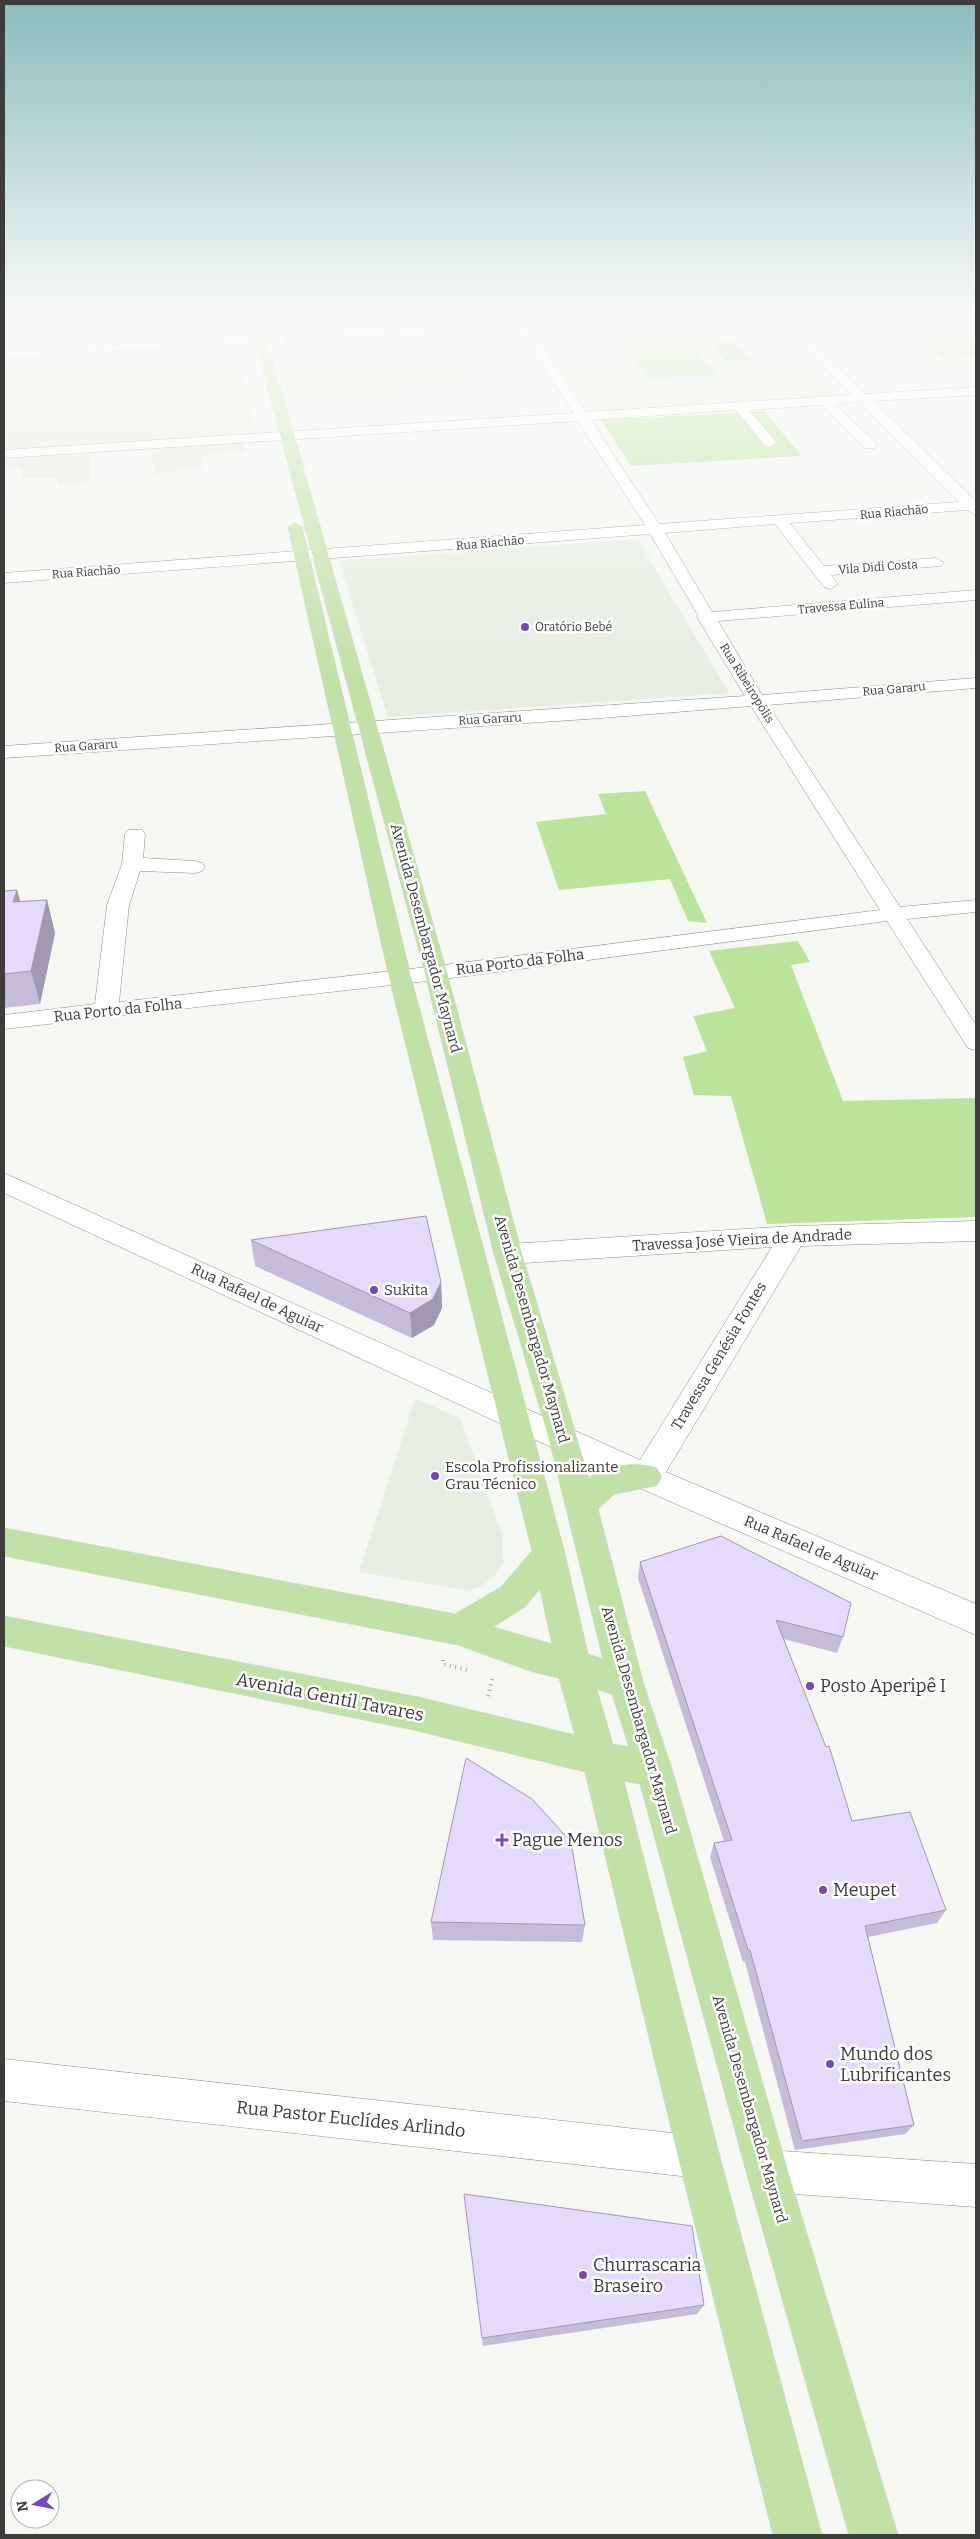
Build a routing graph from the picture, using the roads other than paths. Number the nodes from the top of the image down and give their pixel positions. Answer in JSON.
{"nodes":[{"id":1,"x":210,"y":440,"type":"edge"},
{"id":2,"x":280,"y":440,"type":"edge"},
{"id":3,"x":596,"y":440,"type":"edge"},
{"id":4,"x":768,"y":440,"type":"edge"},
{"id":5,"x":865,"y":440,"type":"edge"},
{"id":6,"x":904,"y":440,"type":"edge"},
{"id":7,"x":770,"y":443,"type":"dead end"},
{"id":8,"x":870,"y":445,"type":"dead end"},
{"id":9,"x":4,"y":454,"type":"edge"},
{"id":10,"x":974,"y":508,"type":"edge"},
{"id":11,"x":780,"y":521,"type":"junction"},
{"id":12,"x":655,"y":530,"type":"junction"},
{"id":13,"x":312,"y":556,"type":"junction"},
{"id":14,"x":936,"y":563,"type":"dead end"},
{"id":15,"x":820,"y":571,"type":"junction"},
{"id":16,"x":4,"y":578,"type":"edge"},
{"id":17,"x":835,"y":591,"type":"dead end"},
{"id":18,"x":976,"y":595,"type":"edge"},
{"id":19,"x":705,"y":617,"type":"junction"},
{"id":20,"x":976,"y":682,"type":"edge"},
{"id":21,"x":758,"y":701,"type":"junction"},
{"id":22,"x":369,"y":727,"type":"junction"},
{"id":23,"x":343,"y":729,"type":"junction"},
{"id":24,"x":4,"y":752,"type":"edge"},
{"id":25,"x":135,"y":834,"type":"dead end"},
{"id":26,"x":132,"y":864,"type":"junction"},
{"id":27,"x":195,"y":867,"type":"dead end"},
{"id":28,"x":976,"y":906,"type":"edge"},
{"id":29,"x":895,"y":914,"type":"junction"},
{"id":30,"x":436,"y":973,"type":"junction"},
{"id":31,"x":400,"y":977,"type":"junction"},
{"id":32,"x":106,"y":1012,"type":"junction"},
{"id":33,"x":4,"y":1022,"type":"edge"},
{"id":34,"x":976,"y":1043,"type":"edge"},
{"id":35,"x":4,"y":1182,"type":"edge"},
{"id":36,"x":976,"y":1231,"type":"edge"},
{"id":37,"x":793,"y":1236,"type":"junction"},
{"id":38,"x":508,"y":1254,"type":"junction"},
{"id":39,"x":511,"y":1414,"type":"junction"},
{"id":40,"x":564,"y":1439,"type":"junction"},
{"id":41,"x":646,"y":1477,"type":"junction"},
{"id":42,"x":580,"y":1505,"type":"junction"},
{"id":43,"x":4,"y":1526,"type":"edge"},
{"id":44,"x":18,"y":1544,"type":"edge"},
{"id":45,"x":549,"y":1554,"type":"junction"},
{"id":46,"x":976,"y":1620,"type":"edge"},
{"id":47,"x":454,"y":1630,"type":"junction"},
{"id":48,"x":4,"y":1631,"type":"edge"},
{"id":49,"x":573,"y":1665,"type":"junction"},
{"id":50,"x":626,"y":1682,"type":"junction"},
{"id":51,"x":600,"y":1759,"type":"junction"},
{"id":52,"x":654,"y":1769,"type":"junction"},
{"id":53,"x":4,"y":2080,"type":"edge"},
{"id":54,"x":699,"y":2157,"type":"junction"},
{"id":55,"x":767,"y":2171,"type":"junction"},
{"id":56,"x":976,"y":2186,"type":"edge"},
{"id":57,"x":798,"y":2535,"type":"edge"},
{"id":58,"x":874,"y":2535,"type":"edge"}],
"edges":[{"from":1,"to":9,"type":"street"},
{"from":2,"to":13,"type":"main road","name":"Avenida Desembargador Maynard"},
{"from":3,"to":12,"type":"street","name":"Rua Ribeiropólis"},
{"from":4,"to":7,"type":"street"},
{"from":5,"to":8,"type":"street"},
{"from":6,"to":10,"type":"street"},
{"from":10,"to":11,"type":"street","name":"Rua Riachão"},
{"from":11,"to":12,"type":"street","name":"Rua Riachão"},
{"from":11,"to":15,"type":"street","name":"Vila Didi Costa"},
{"from":12,"to":13,"type":"street","name":"Rua Riachão"},
{"from":12,"to":19,"type":"street","name":"Rua Ribeiropólis"},
{"from":13,"to":16,"type":"street","name":"Rua Riachão"},
{"from":13,"to":22,"type":"main road","name":"Avenida Desembargador Maynard"},
{"from":13,"to":23,"type":"main road","name":"Avenida Desembargador Maynard"},
{"from":14,"to":15,"type":"street","name":"Vila Didi Costa"},
{"from":15,"to":17,"type":"street","name":"Vila Didi Costa"},
{"from":18,"to":19,"type":"street","name":"Travessa Eulina"},
{"from":19,"to":21,"type":"street","name":"Rua Ribeiropólis"},
{"from":20,"to":21,"type":"street","name":"Rua Gararu"},
{"from":21,"to":22,"type":"street","name":"Rua Gararu"},
{"from":21,"to":29,"type":"street","name":"Rua Ribeiropólis"},
{"from":22,"to":23,"type":"street","name":"Rua Gararu"},
{"from":22,"to":30,"type":"main road","name":"Avenida Desembargador Maynard"},
{"from":23,"to":24,"type":"street","name":"Rua Gararu"},
{"from":23,"to":31,"type":"main road","name":"Avenida Desembargador Maynard"},
{"from":25,"to":26,"type":"street"},
{"from":26,"to":27,"type":"street"},
{"from":26,"to":32,"type":"street"},
{"from":28,"to":29,"type":"street","name":"Rua Porto da Folha"},
{"from":29,"to":30,"type":"street","name":"Rua Porto da Folha"},
{"from":29,"to":34,"type":"street","name":"Rua Ribeiropólis"},
{"from":30,"to":31,"type":"street","name":"Rua Porto da Folha"},
{"from":30,"to":38,"type":"main road","name":"Avenida Desembargador Maynard"},
{"from":31,"to":32,"type":"street","name":"Rua Porto da Folha"},
{"from":31,"to":39,"type":"main road","name":"Avenida Desembargador Maynard"},
{"from":32,"to":33,"type":"street","name":"Rua Porto da Folha"},
{"from":35,"to":39,"type":"street","name":"Rua Rafael de Aguiar"},
{"from":36,"to":37,"type":"street","name":"Travessa José Vieira de Andrade"},
{"from":37,"to":38,"type":"street","name":"Travessa José Vieira de Andrade"},
{"from":37,"to":41,"type":"street","name":"Travessa Genésia Fontes"},
{"from":38,"to":40,"type":"main road","name":"Avenida Desembargador Maynard"},
{"from":39,"to":40,"type":"street","name":"Rua Rafael de Aguiar"},
{"from":39,"to":45,"type":"main road","name":"Avenida Desembargador Maynard"},
{"from":40,"to":41,"type":"street","name":"Rua Rafael de Aguiar"},
{"from":40,"to":42,"type":"main road","name":"Avenida Desembargador Maynard"},
{"from":41,"to":42,"type":"main road"},
{"from":41,"to":46,"type":"street","name":"Rua Rafael de Aguiar"},
{"from":42,"to":50,"type":"main road","name":"Avenida Desembargador Maynard"},
{"from":43,"to":44,"type":"street"},
{"from":44,"to":47,"type":"main road"},
{"from":45,"to":47,"type":"main road"},
{"from":45,"to":49,"type":"main road","name":"Avenida Desembargador Maynard"},
{"from":47,"to":49,"type":"main road"},
{"from":48,"to":51,"type":"main road","name":"Avenida Gentil Tavares"},
{"from":49,"to":50,"type":"main road"},
{"from":49,"to":51,"type":"main road","name":"Avenida Desembargador Maynard"},
{"from":50,"to":52,"type":"main road","name":"Avenida Desembargador Maynard"},
{"from":51,"to":52,"type":"main road","name":"Avenida Gentil Tavares"},
{"from":51,"to":54,"type":"main road","name":"Avenida Desembargador Maynard"},
{"from":52,"to":55,"type":"main road","name":"Avenida Desembargador Maynard"},
{"from":53,"to":54,"type":"street","name":"Rua Pastor Euclídes Arlindo"},
{"from":54,"to":57,"type":"main road","name":"Avenida Desembargador Maynard"},
{"from":55,"to":56,"type":"street"},
{"from":55,"to":58,"type":"main road","name":"Avenida Desembargador Maynard"}]}
